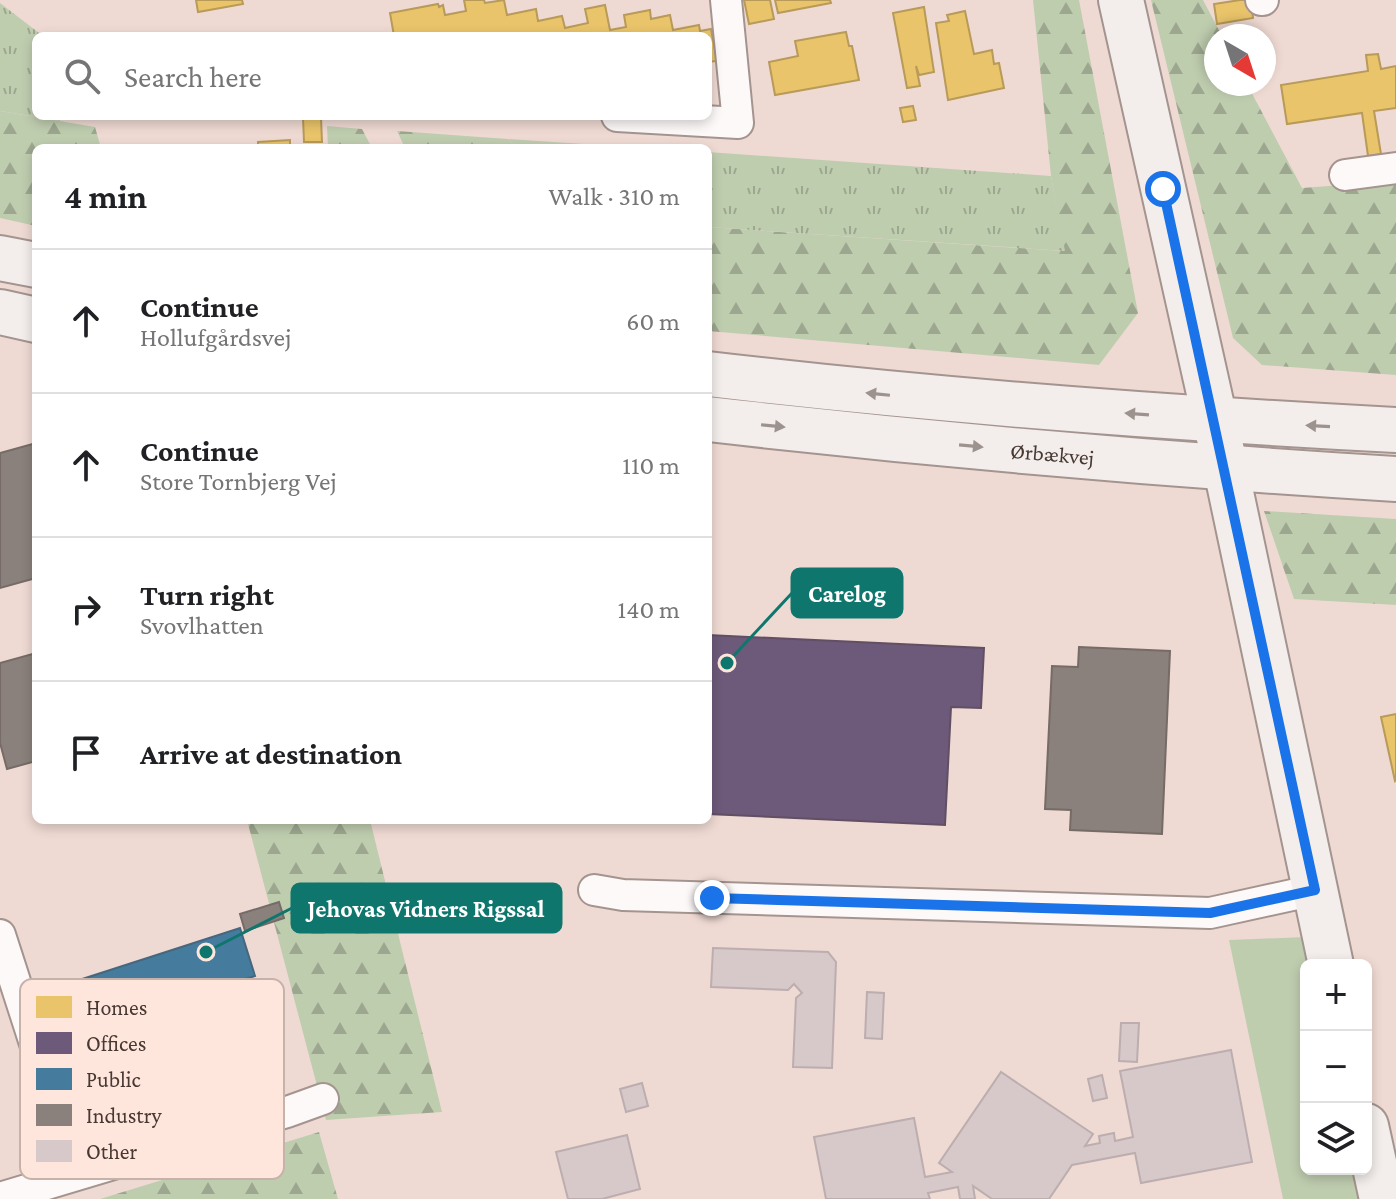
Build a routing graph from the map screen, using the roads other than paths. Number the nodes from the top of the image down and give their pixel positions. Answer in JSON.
{"nodes":[{"id":1,"x":726,"y":0,"type":"edge"},
{"id":2,"x":1121,"y":0,"type":"edge"},
{"id":3,"x":686,"y":120,"type":"edge"},
{"id":4,"x":1396,"y":168,"type":"edge"},
{"id":5,"x":1345,"y":175,"type":"dead end"},
{"id":6,"x":0,"y":258,"type":"edge"},
{"id":7,"x":32,"y":264,"type":"edge"},
{"id":8,"x":0,"y":312,"type":"edge"},
{"id":9,"x":32,"y":319,"type":"edge"},
{"id":10,"x":712,"y":374,"type":"edge"},
{"id":11,"x":712,"y":419,"type":"edge"},
{"id":12,"x":1215,"y":420,"type":"junction"},
{"id":13,"x":1396,"y":430,"type":"edge"},
{"id":14,"x":1226,"y":469,"type":"junction"},
{"id":15,"x":1396,"y":479,"type":"edge"},
{"id":16,"x":594,"y":890,"type":"dead end"},
{"id":17,"x":1315,"y":890,"type":"junction"},
{"id":18,"x":0,"y":935,"type":"edge"},
{"id":19,"x":1330,"y":959,"type":"edge"},
{"id":20,"x":20,"y":997,"type":"edge"},
{"id":21,"x":323,"y":1099,"type":"dead end"},
{"id":22,"x":284,"y":1113,"type":"edge"},
{"id":23,"x":1372,"y":1153,"type":"edge"},
{"id":24,"x":61,"y":1179,"type":"edge"},
{"id":25,"x":0,"y":1198,"type":"edge"},
{"id":26,"x":1382,"y":1199,"type":"edge"}],
"edges":[{"from":1,"to":3,"type":"street"},
{"from":2,"to":12,"type":"main road"},
{"from":4,"to":5,"type":"street"},
{"from":6,"to":7,"type":"main road"},
{"from":8,"to":9,"type":"main road"},
{"from":12,"to":10,"type":"main road","name":"Ørbækvej","one_way":true},
{"from":11,"to":14,"type":"main road","name":"Ørbækvej","one_way":true},
{"from":13,"to":12,"type":"main road","name":"Ørbækvej","one_way":true},
{"from":12,"to":14,"type":"main road"},
{"from":14,"to":15,"type":"main road","name":"Ørbækvej"},
{"from":14,"to":17,"type":"main road"},
{"from":16,"to":17,"type":"street"},
{"from":17,"to":19,"type":"main road"},
{"from":18,"to":20,"type":"street"},
{"from":21,"to":22,"type":"street"},
{"from":23,"to":26,"type":"main road"},
{"from":24,"to":25,"type":"street"}]}
